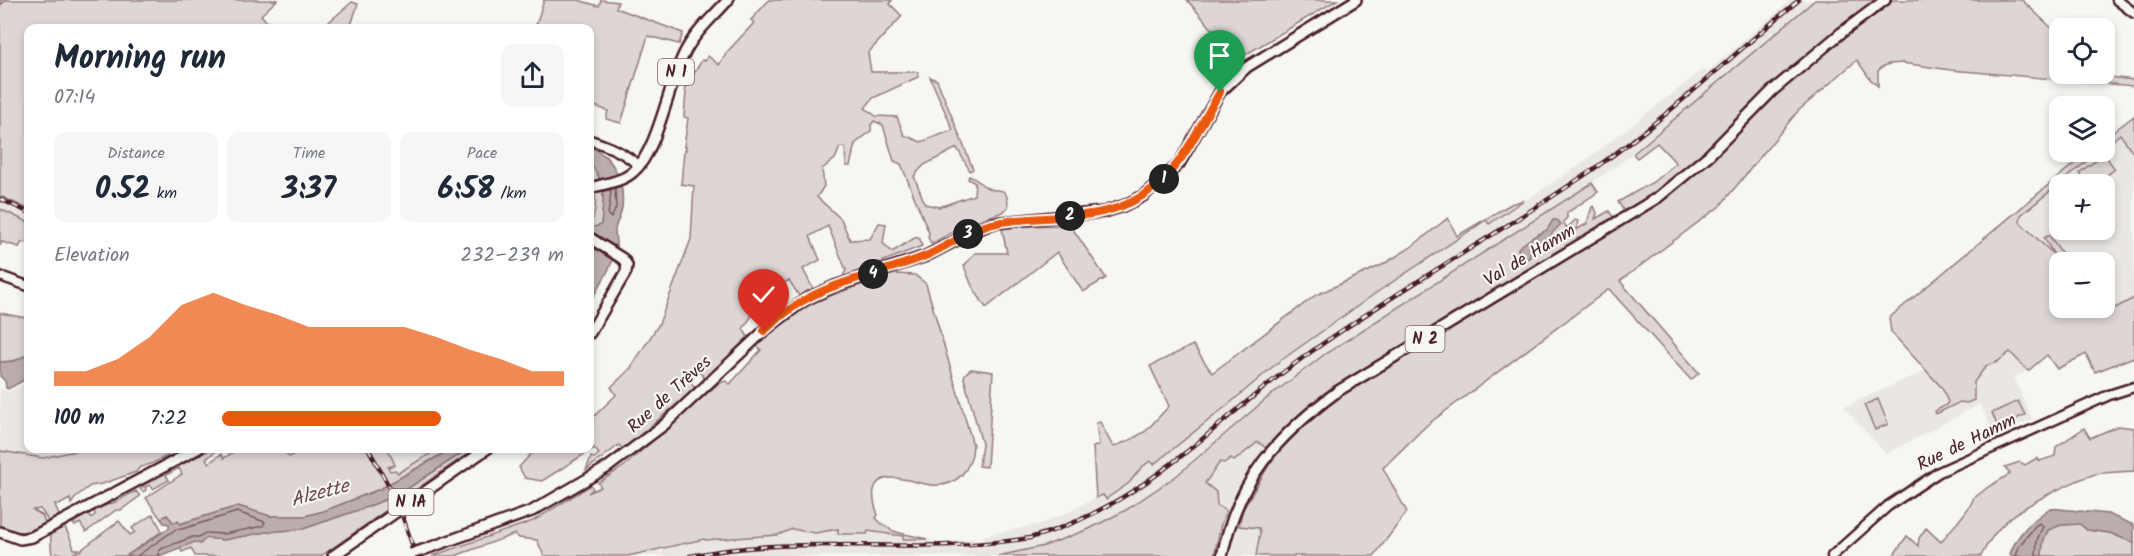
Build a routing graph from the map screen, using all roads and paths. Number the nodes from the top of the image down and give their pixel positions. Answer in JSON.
{"nodes":[{"id":1,"x":728,"y":0,"type":"edge"},
{"id":2,"x":1356,"y":0,"type":"edge"},
{"id":3,"x":1886,"y":0,"type":"edge"},
{"id":4,"x":2117,"y":0,"type":"edge"},
{"id":5,"x":2134,"y":13,"type":"edge"},
{"id":6,"x":594,"y":141,"type":"edge"},
{"id":7,"x":639,"y":166,"type":"junction"},
{"id":8,"x":594,"y":186,"type":"edge"},
{"id":9,"x":594,"y":241,"type":"edge"},
{"id":10,"x":0,"y":276,"type":"edge"},
{"id":11,"x":24,"y":285,"type":"edge"},
{"id":12,"x":594,"y":326,"type":"edge"},
{"id":13,"x":2134,"y":387,"type":"edge"},
{"id":14,"x":190,"y":453,"type":"edge"},
{"id":15,"x":481,"y":453,"type":"edge"},
{"id":16,"x":0,"y":532,"type":"edge"},
{"id":17,"x":409,"y":555,"type":"edge"},
{"id":18,"x":333,"y":556,"type":"edge"},
{"id":19,"x":1221,"y":556,"type":"edge"},
{"id":20,"x":1832,"y":556,"type":"edge"}],
"edges":[{"from":1,"to":7,"type":"main road","number":"N 1"},
{"from":2,"to":17,"type":"main road","name":"Rue de Trèves","bridge":true},
{"from":3,"to":19,"type":"main road","name":"Val de Hamm","number":"N 2"},
{"from":4,"to":5,"type":"main road"},
{"from":6,"to":7,"type":"main road"},
{"from":7,"to":8,"type":"main road","number":"N 1"},
{"from":9,"to":12,"type":"main road"},
{"from":10,"to":11,"type":"main road"},
{"from":13,"to":20,"type":"main road","name":"Rue de Hamm"},
{"from":14,"to":16,"type":"main road"},
{"from":15,"to":18,"type":"main road","number":"N 1A"}]}
